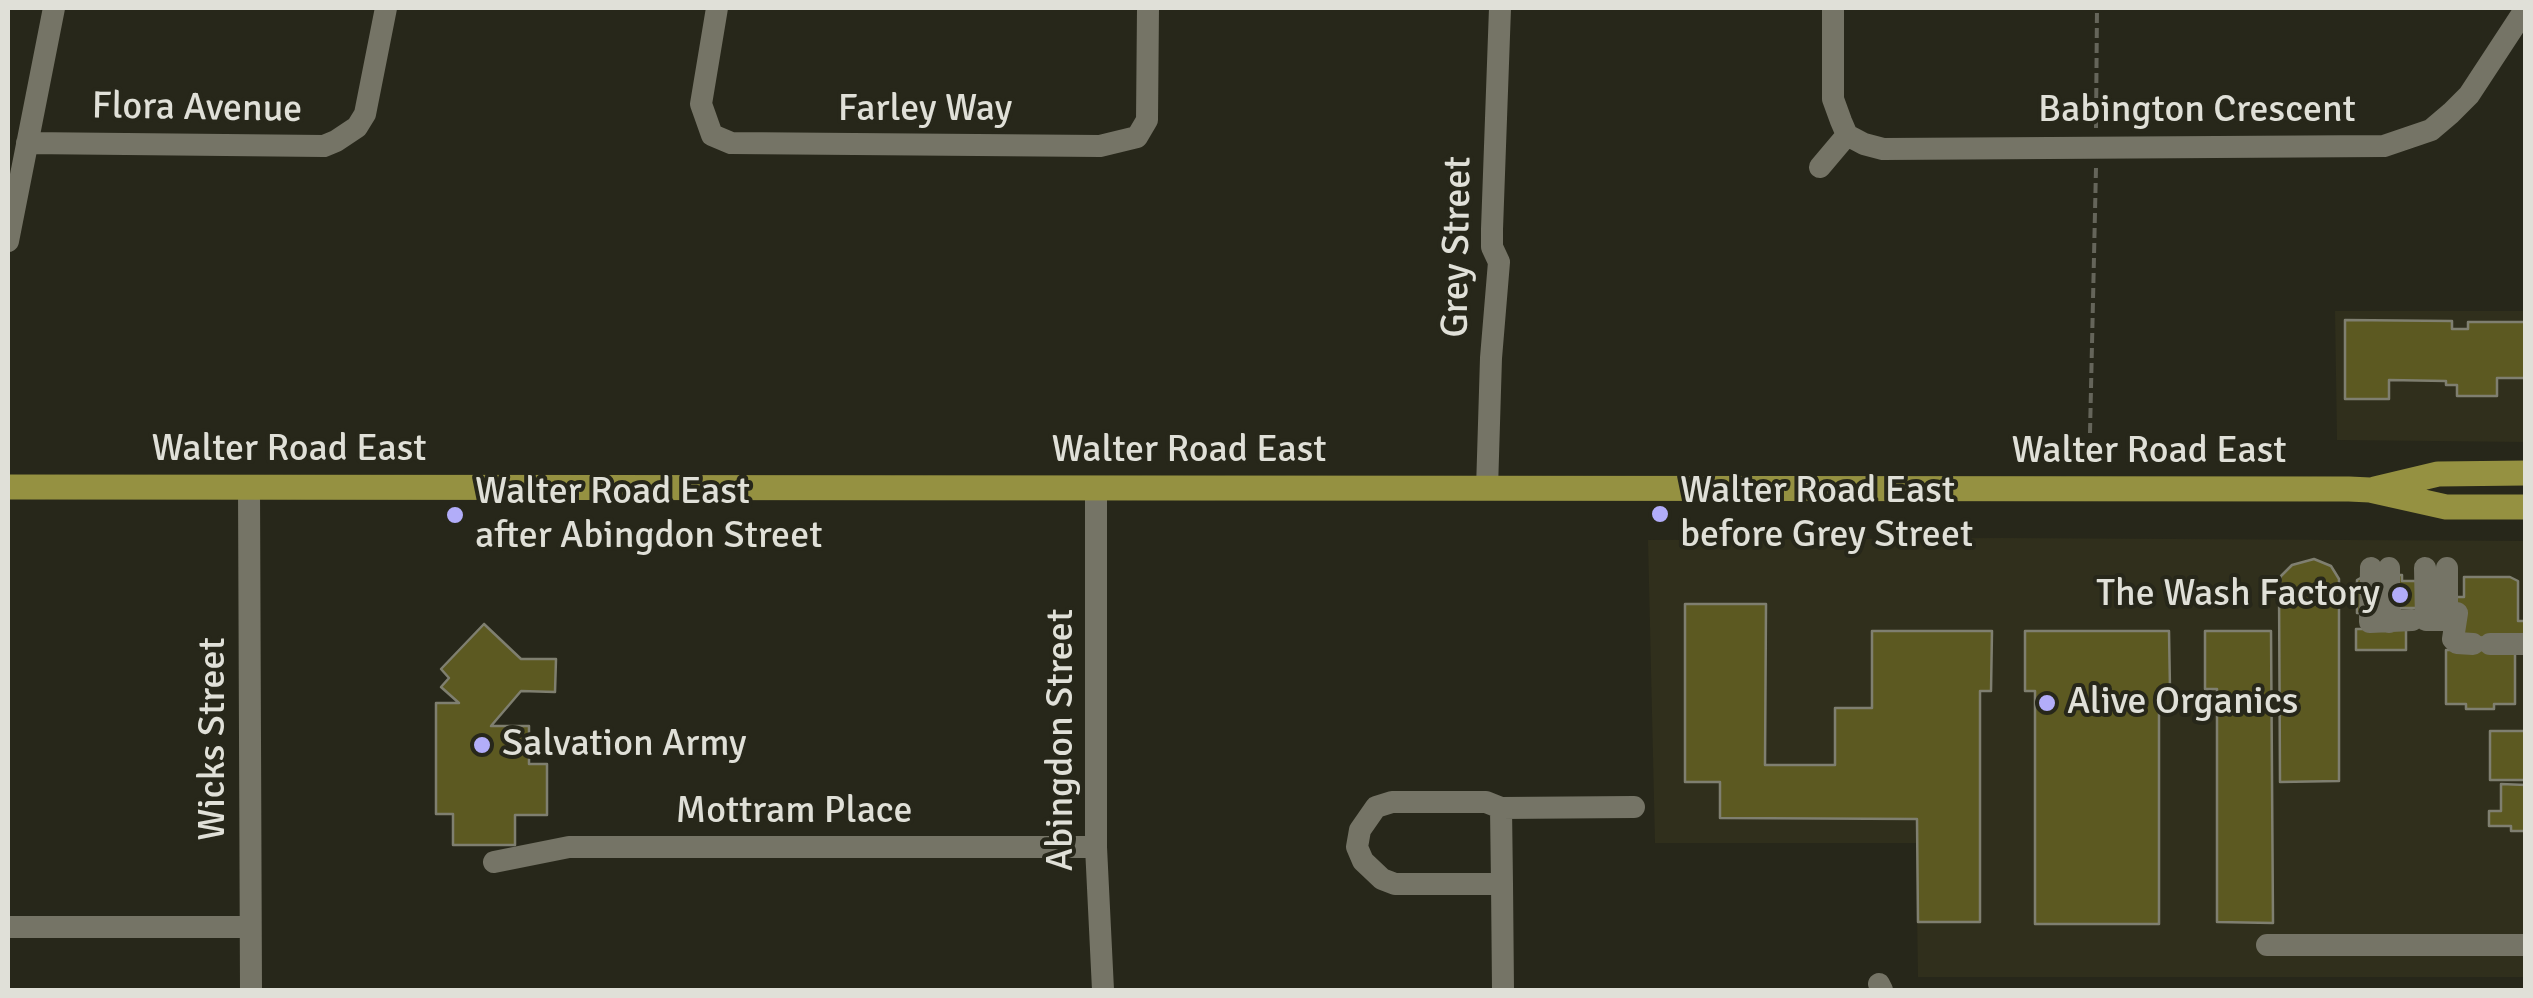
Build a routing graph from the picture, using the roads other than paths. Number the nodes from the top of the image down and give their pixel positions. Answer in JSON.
{"nodes":[{"id":1,"x":54,"y":8,"type":"edge"},
{"id":2,"x":386,"y":8,"type":"edge"},
{"id":3,"x":717,"y":8,"type":"edge"},
{"id":4,"x":1148,"y":8,"type":"edge"},
{"id":5,"x":1500,"y":8,"type":"edge"},
{"id":6,"x":1833,"y":8,"type":"edge"},
{"id":7,"x":2526,"y":8,"type":"edge"},
{"id":8,"x":1847,"y":135,"type":"junction"},
{"id":9,"x":27,"y":143,"type":"junction"},
{"id":10,"x":1820,"y":166,"type":"dead end"},
{"id":11,"x":8,"y":241,"type":"edge"},
{"id":12,"x":2526,"y":473,"type":"edge"},
{"id":13,"x":8,"y":487,"type":"edge"},
{"id":14,"x":249,"y":488,"type":"junction"},
{"id":15,"x":1096,"y":489,"type":"junction"},
{"id":16,"x":1488,"y":489,"type":"junction"},
{"id":17,"x":2370,"y":490,"type":"junction"},
{"id":18,"x":2526,"y":507,"type":"edge"},
{"id":19,"x":2419,"y":568,"type":"junction"},
{"id":20,"x":2429,"y":615,"type":"junction"},
{"id":21,"x":2526,"y":644,"type":"edge"},
{"id":22,"x":1501,"y":808,"type":"junction"},
{"id":23,"x":1634,"y":808,"type":"dead end"},
{"id":24,"x":1096,"y":847,"type":"junction"},
{"id":25,"x":494,"y":862,"type":"dead end"},
{"id":26,"x":1502,"y":884,"type":"junction"},
{"id":27,"x":8,"y":927,"type":"edge"},
{"id":28,"x":248,"y":927,"type":"junction"},
{"id":29,"x":2266,"y":944,"type":"dead end"},
{"id":30,"x":2526,"y":945,"type":"edge"},
{"id":31,"x":251,"y":990,"type":"edge"},
{"id":32,"x":1103,"y":990,"type":"edge"},
{"id":33,"x":1503,"y":990,"type":"edge"}],
"edges":[{"from":1,"to":9,"type":"street"},
{"from":2,"to":9,"type":"street","name":"Flora Avenue"},
{"from":3,"to":4,"type":"street","name":"Farley Way"},
{"from":5,"to":16,"type":"street","name":"Grey Street"},
{"from":6,"to":8,"type":"street"},
{"from":7,"to":8,"type":"street","name":"Babington Crescent"},
{"from":8,"to":10,"type":"street"},
{"from":9,"to":11,"type":"street"},
{"from":12,"to":17,"type":"main road","name":"Walter Road East"},
{"from":13,"to":14,"type":"main road","name":"Walter Road East"},
{"from":14,"to":15,"type":"main road","name":"Walter Road East"},
{"from":14,"to":28,"type":"street","name":"Wicks Street"},
{"from":15,"to":16,"type":"main road","name":"Walter Road East"},
{"from":15,"to":24,"type":"street","name":"Abingdon Street"},
{"from":16,"to":17,"type":"main road","name":"Walter Road East"},
{"from":17,"to":18,"type":"main road","name":"Walter Road East"},
{"from":19,"to":20,"type":"street"},
{"from":19,"to":20,"type":"street"},
{"from":19,"to":20,"type":"street"},
{"from":20,"to":21,"type":"street"},
{"from":22,"to":23,"type":"street"},
{"from":22,"to":26,"type":"street"},
{"from":22,"to":26,"type":"street"},
{"from":24,"to":25,"type":"street","name":"Mottram Place"},
{"from":24,"to":32,"type":"street","name":"Abingdon Street"},
{"from":26,"to":33,"type":"street"},
{"from":27,"to":28,"type":"street"},
{"from":28,"to":31,"type":"street","name":"Wicks Street"},
{"from":29,"to":30,"type":"street"}]}
